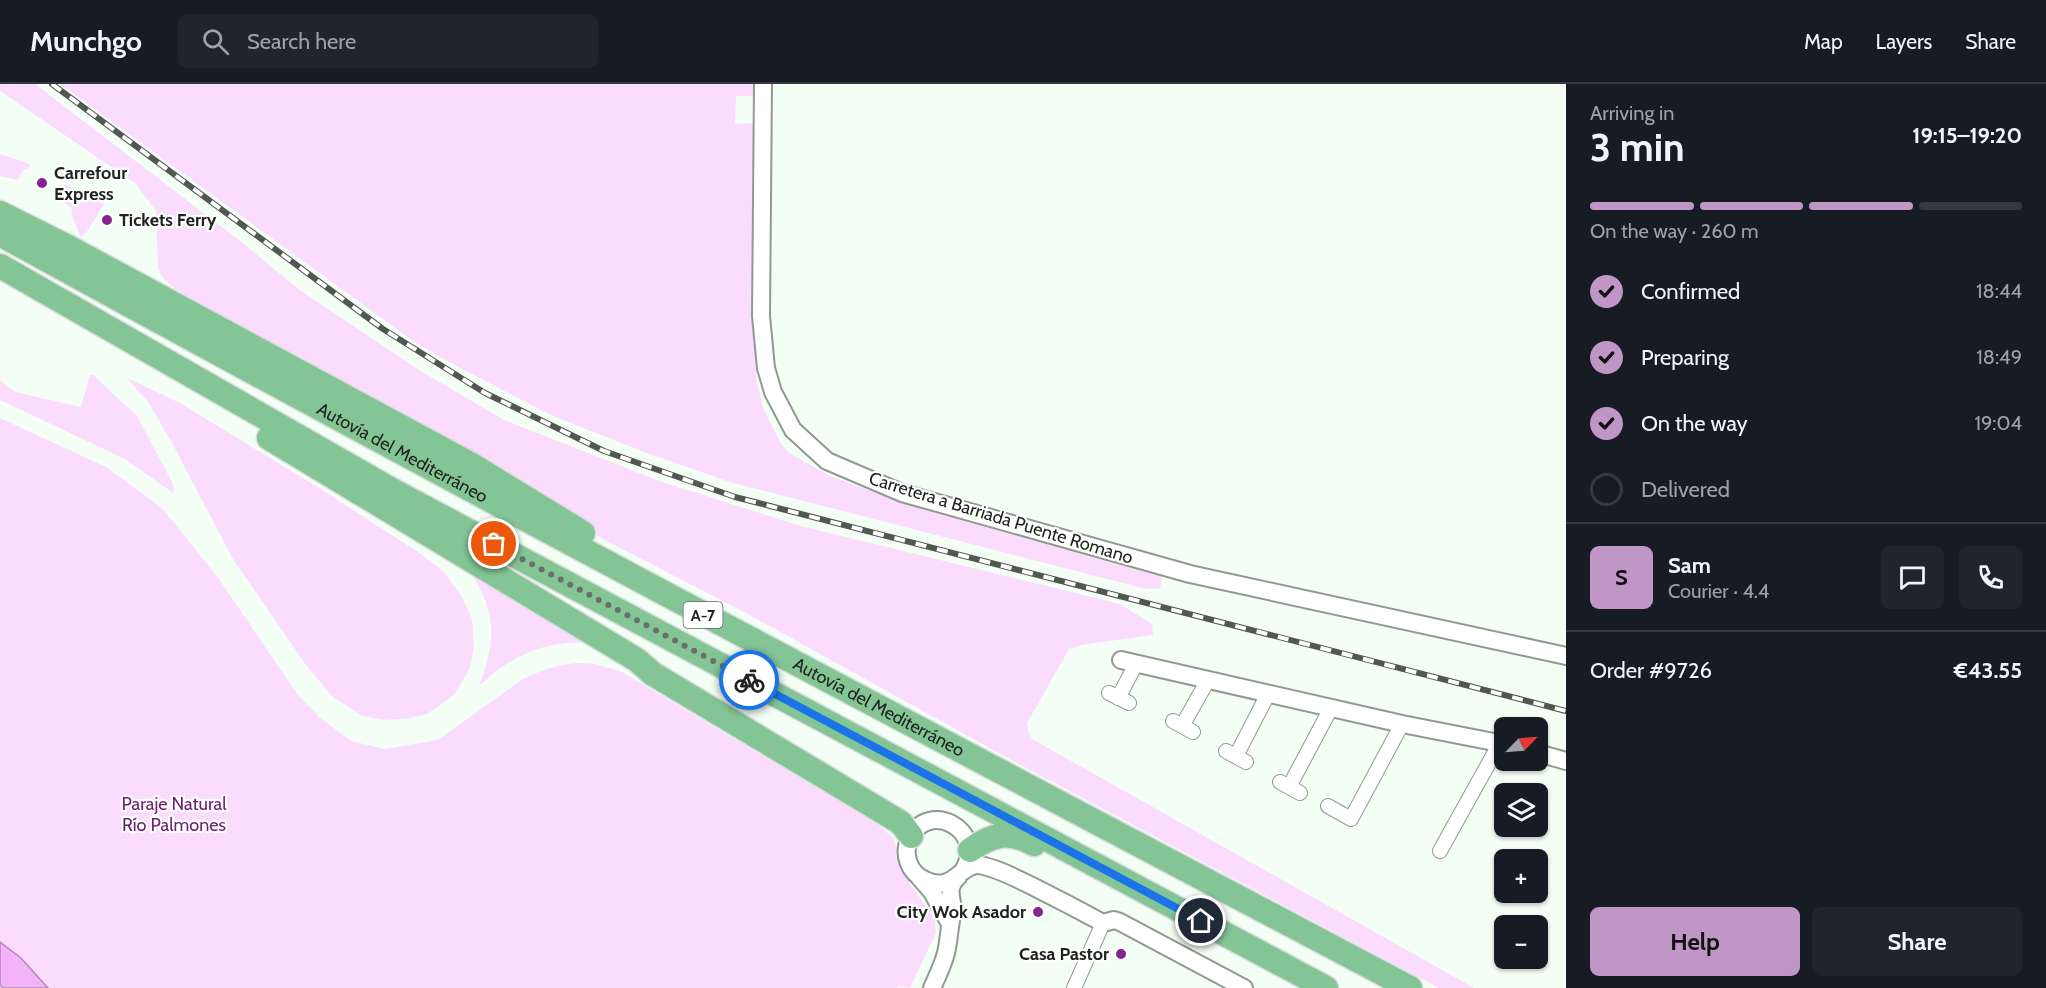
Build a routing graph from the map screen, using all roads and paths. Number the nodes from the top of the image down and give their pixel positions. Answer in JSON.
{"nodes":[{"id":1,"x":763,"y":84,"type":"edge"},
{"id":2,"x":0,"y":213,"type":"edge"},
{"id":3,"x":0,"y":234,"type":"edge"},
{"id":4,"x":0,"y":266,"type":"edge"},
{"id":5,"x":679,"y":602,"type":"junction"},
{"id":6,"x":1566,"y":656,"type":"edge"},
{"id":7,"x":1129,"y":662,"type":"joint"},
{"id":8,"x":1208,"y":680,"type":"junction"},
{"id":9,"x":1268,"y":694,"type":"junction"},
{"id":10,"x":1119,"y":698,"type":"dead end"},
{"id":11,"x":1331,"y":708,"type":"junction"},
{"id":12,"x":1402,"y":724,"type":"junction"},
{"id":13,"x":1183,"y":726,"type":"dead end"},
{"id":14,"x":1494,"y":742,"type":"edge"},
{"id":15,"x":1548,"y":756,"type":"edge"},
{"id":16,"x":1236,"y":757,"type":"dead end"},
{"id":17,"x":1494,"y":758,"type":"edge"},
{"id":18,"x":1566,"y":761,"type":"edge"},
{"id":19,"x":1289,"y":788,"type":"dead end"},
{"id":20,"x":1328,"y":806,"type":"dead end"},
{"id":21,"x":911,"y":836,"type":"junction"},
{"id":22,"x":1440,"y":852,"type":"dead end"},
{"id":23,"x":963,"y":866,"type":"junction"},
{"id":24,"x":916,"y":874,"type":"junction"},
{"id":25,"x":1117,"y":876,"type":"junction"},
{"id":26,"x":949,"y":922,"type":"junction"},
{"id":27,"x":1103,"y":923,"type":"junction"},
{"id":28,"x":932,"y":988,"type":"edge"},
{"id":29,"x":1074,"y":988,"type":"edge"},
{"id":30,"x":1244,"y":988,"type":"edge"},
{"id":31,"x":1326,"y":988,"type":"edge"},
{"id":32,"x":1410,"y":988,"type":"edge"}],
"edges":[{"from":1,"to":6,"type":"street","name":"Carretera a Barriada Puente Romano"},
{"from":2,"to":5,"type":"highway"},
{"from":3,"to":5,"type":"highway","name":"Autovía del Mediterráneo","number":"A-7"},
{"from":4,"to":21,"type":"highway"},
{"from":4,"to":25,"type":"highway","name":"Autovía del Mediterráneo","number":"A-7"},
{"from":5,"to":32,"type":"highway","name":"Autovía del Mediterráneo","number":"A-7"},
{"from":7,"to":8,"type":"street"},
{"from":7,"to":10,"type":"street"},
{"from":8,"to":9,"type":"street"},
{"from":8,"to":13,"type":"street"},
{"from":9,"to":11,"type":"street"},
{"from":9,"to":16,"type":"street"},
{"from":11,"to":12,"type":"street"},
{"from":11,"to":19,"type":"street"},
{"from":12,"to":14,"type":"street"},
{"from":12,"to":20,"type":"street"},
{"from":15,"to":18,"type":"street"},
{"from":17,"to":22,"type":"street"},
{"from":21,"to":23,"type":"street"},
{"from":21,"to":24,"type":"street"},
{"from":23,"to":24,"type":"street"},
{"from":23,"to":25,"type":"highway"},
{"from":23,"to":26,"type":"street"},
{"from":23,"to":27,"type":"street"},
{"from":24,"to":26,"type":"street"},
{"from":25,"to":31,"type":"highway","name":"Autovía del Mediterráneo","number":"A-7"},
{"from":26,"to":28,"type":"street"},
{"from":27,"to":29,"type":"street"},
{"from":27,"to":30,"type":"street"}]}
